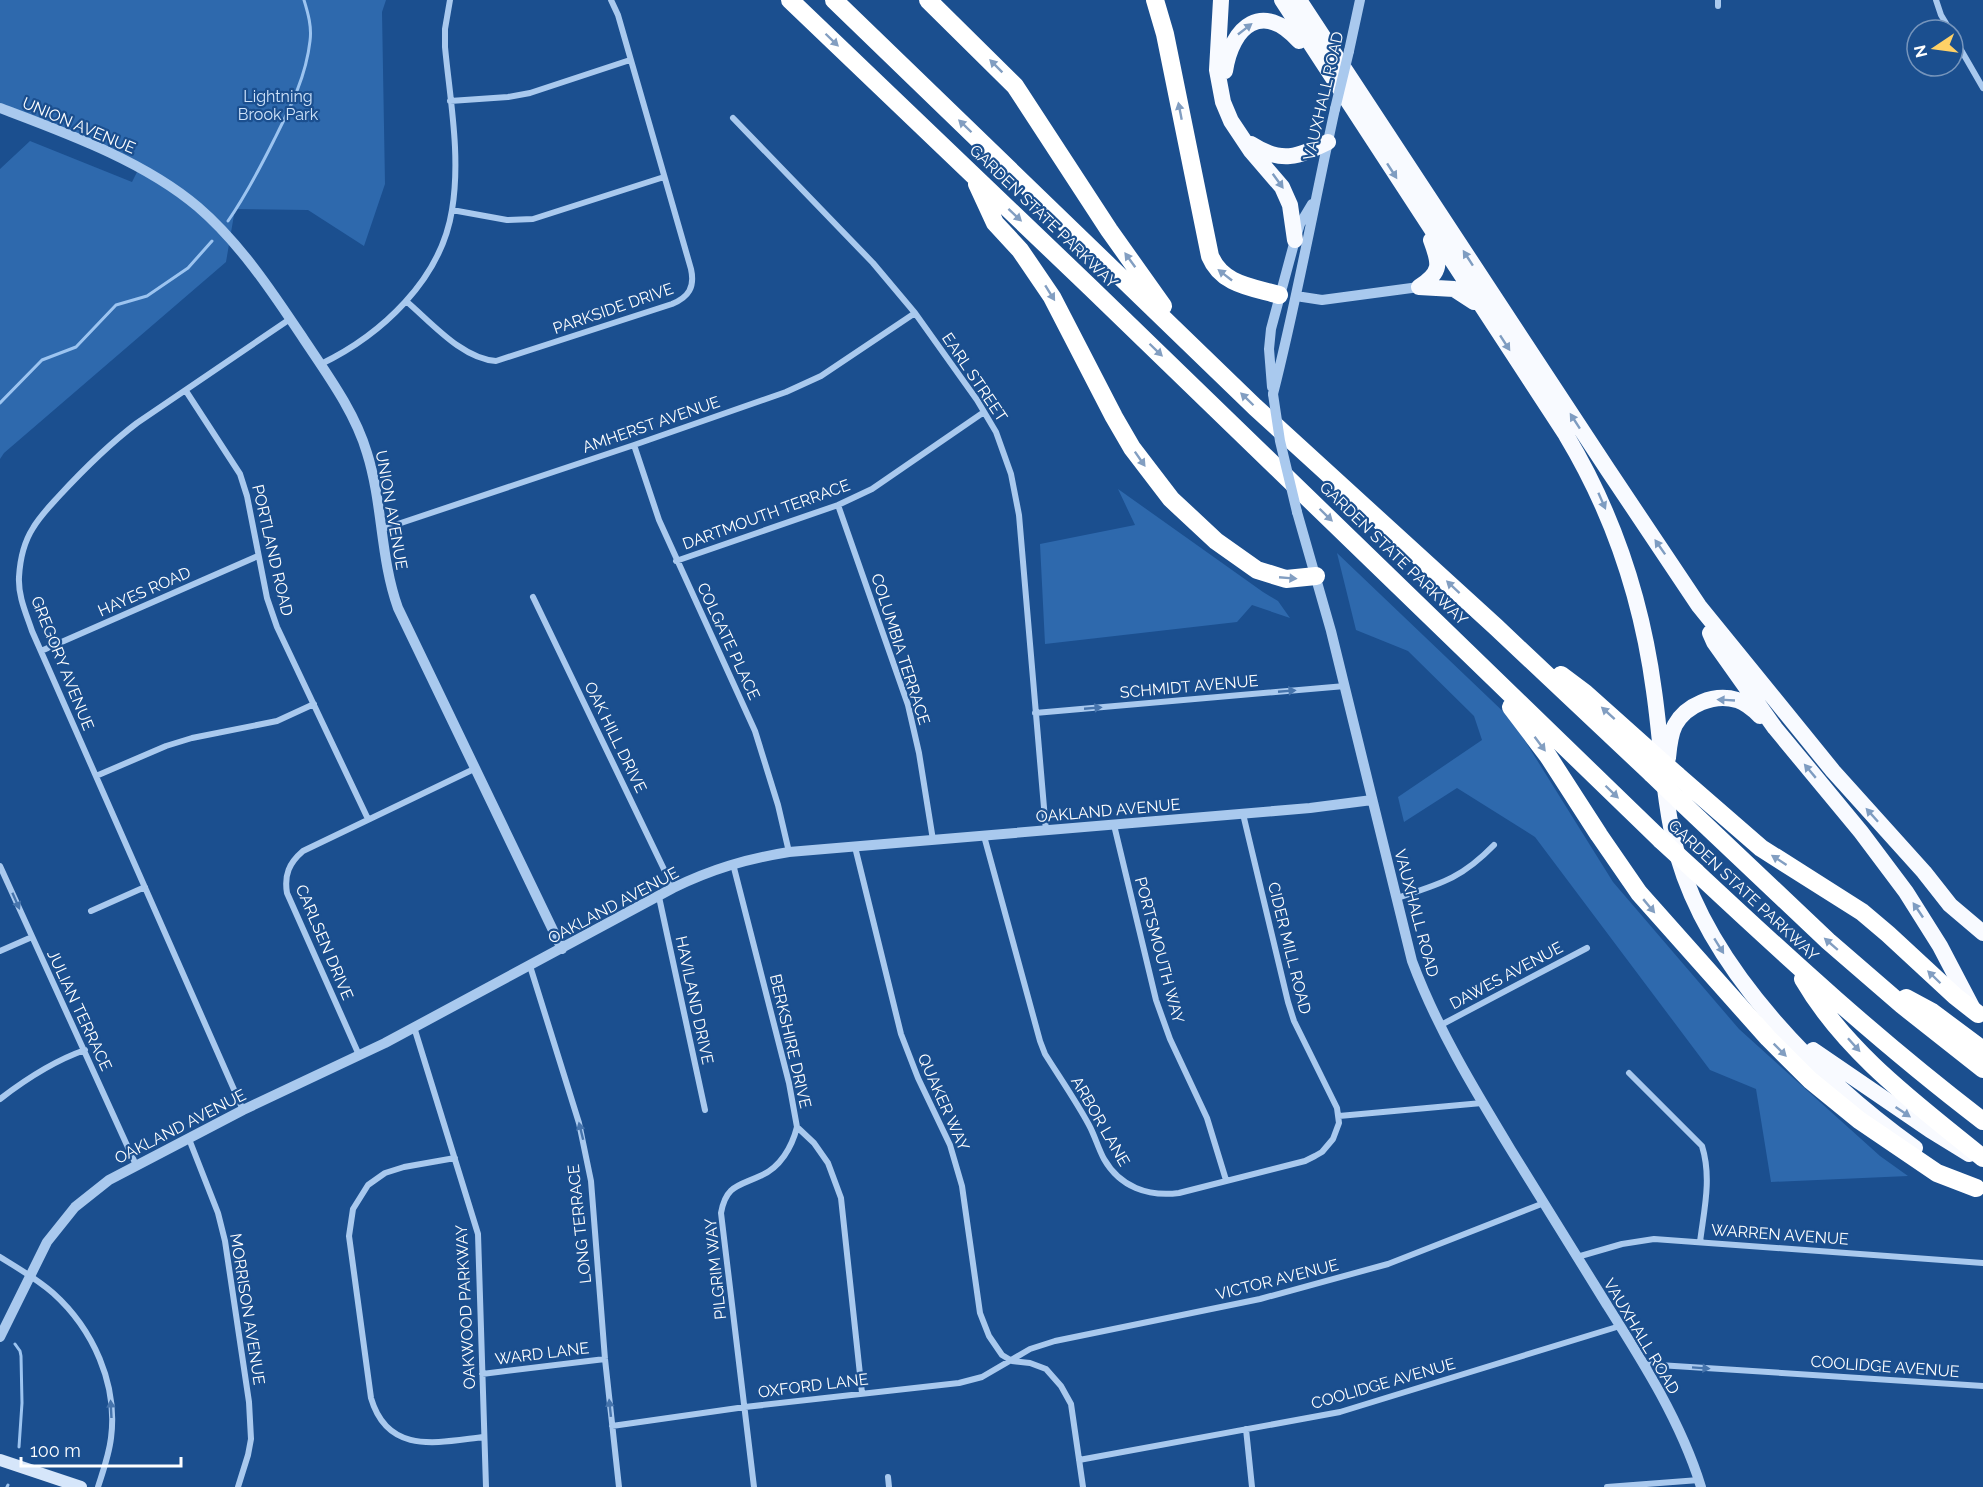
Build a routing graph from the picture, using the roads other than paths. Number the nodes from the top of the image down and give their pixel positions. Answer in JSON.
{"nodes":[{"id":1,"x":450,"y":0,"type":"edge"},
{"id":2,"x":611,"y":0,"type":"edge"},
{"id":3,"x":790,"y":0,"type":"edge"},
{"id":4,"x":834,"y":0,"type":"edge"},
{"id":5,"x":928,"y":0,"type":"edge"},
{"id":6,"x":1155,"y":0,"type":"edge"},
{"id":7,"x":1221,"y":0,"type":"edge"},
{"id":8,"x":1282,"y":0,"type":"edge"},
{"id":9,"x":1299,"y":0,"type":"edge"},
{"id":10,"x":1360,"y":0,"type":"edge"},
{"id":11,"x":1936,"y":0,"type":"edge"},
{"id":12,"x":1943,"y":18,"type":"edge"},
{"id":13,"x":1965,"y":57,"type":"edge"},
{"id":14,"x":630,"y":60,"type":"junction"},
{"id":15,"x":1330,"y":76,"type":"junction"},
{"id":16,"x":1983,"y":88,"type":"edge"},
{"id":17,"x":450,"y":101,"type":"junction"},
{"id":18,"x":1223,"y":102,"type":"junction"},
{"id":19,"x":0,"y":108,"type":"edge"},
{"id":20,"x":733,"y":118,"type":"dead end"},
{"id":21,"x":1241,"y":135,"type":"junction"},
{"id":22,"x":1328,"y":142,"type":"junction"},
{"id":23,"x":972,"y":175,"type":"junction"},
{"id":24,"x":664,"y":177,"type":"junction"},
{"id":25,"x":1315,"y":198,"type":"junction"},
{"id":26,"x":452,"y":210,"type":"junction"},
{"id":27,"x":1419,"y":212,"type":"junction"},
{"id":28,"x":1295,"y":240,"type":"junction"},
{"id":29,"x":1419,"y":287,"type":"junction"},
{"id":30,"x":1288,"y":296,"type":"junction"},
{"id":31,"x":406,"y":301,"type":"junction"},
{"id":32,"x":1481,"y":307,"type":"junction"},
{"id":33,"x":915,"y":313,"type":"junction"},
{"id":34,"x":290,"y":319,"type":"junction"},
{"id":35,"x":1188,"y":342,"type":"junction"},
{"id":36,"x":1286,"y":346,"type":"junction"},
{"id":37,"x":321,"y":364,"type":"junction"},
{"id":38,"x":186,"y":391,"type":"junction"},
{"id":39,"x":1273,"y":394,"type":"junction"},
{"id":40,"x":984,"y":412,"type":"junction"},
{"id":41,"x":634,"y":445,"type":"junction"},
{"id":42,"x":838,"y":505,"type":"junction"},
{"id":43,"x":380,"y":530,"type":"junction"},
{"id":44,"x":258,"y":556,"type":"junction"},
{"id":45,"x":676,"y":561,"type":"junction"},
{"id":46,"x":1316,"y":576,"type":"junction"},
{"id":47,"x":533,"y":597,"type":"dead end"},
{"id":48,"x":1699,"y":606,"type":"junction"},
{"id":49,"x":1496,"y":627,"type":"junction"},
{"id":50,"x":1465,"y":649,"type":"junction"},
{"id":51,"x":41,"y":651,"type":"junction"},
{"id":52,"x":1345,"y":686,"type":"junction"},
{"id":53,"x":314,"y":704,"type":"junction"},
{"id":54,"x":1035,"y":713,"type":"junction"},
{"id":55,"x":1774,"y":728,"type":"junction"},
{"id":56,"x":474,"y":768,"type":"junction"},
{"id":57,"x":96,"y":776,"type":"junction"},
{"id":58,"x":1372,"y":800,"type":"junction"},
{"id":59,"x":1243,"y":814,"type":"junction"},
{"id":60,"x":368,"y":819,"type":"junction"},
{"id":61,"x":1670,"y":820,"type":"junction"},
{"id":62,"x":1114,"y":825,"type":"junction"},
{"id":63,"x":1046,"y":831,"type":"junction"},
{"id":64,"x":984,"y":836,"type":"junction"},
{"id":65,"x":933,"y":840,"type":"junction"},
{"id":66,"x":1494,"y":845,"type":"dead end"},
{"id":67,"x":855,"y":847,"type":"junction"},
{"id":68,"x":789,"y":852,"type":"junction"},
{"id":69,"x":1911,"y":859,"type":"junction"},
{"id":70,"x":733,"y":863,"type":"junction"},
{"id":71,"x":0,"y":866,"type":"edge"},
{"id":72,"x":145,"y":887,"type":"junction"},
{"id":73,"x":673,"y":888,"type":"junction"},
{"id":74,"x":659,"y":897,"type":"junction"},
{"id":75,"x":1397,"y":898,"type":"junction"},
{"id":76,"x":91,"y":911,"type":"dead end"},
{"id":77,"x":1983,"y":922,"type":"edge"},
{"id":78,"x":1983,"y":933,"type":"edge"},
{"id":79,"x":32,"y":937,"type":"junction"},
{"id":80,"x":1587,"y":948,"type":"dead end"},
{"id":81,"x":562,"y":949,"type":"junction"},
{"id":82,"x":0,"y":951,"type":"edge"},
{"id":83,"x":1794,"y":965,"type":"junction"},
{"id":84,"x":530,"y":966,"type":"junction"},
{"id":85,"x":1875,"y":982,"type":"junction"},
{"id":86,"x":1771,"y":1015,"type":"junction"},
{"id":87,"x":1981,"y":1016,"type":"edge"},
{"id":88,"x":1439,"y":1026,"type":"junction"},
{"id":89,"x":414,"y":1027,"type":"junction"},
{"id":90,"x":85,"y":1050,"type":"junction"},
{"id":91,"x":1983,"y":1050,"type":"edge"},
{"id":92,"x":359,"y":1055,"type":"junction"},
{"id":93,"x":1983,"y":1069,"type":"edge"},
{"id":94,"x":1629,"y":1073,"type":"dead end"},
{"id":95,"x":0,"y":1099,"type":"edge"},
{"id":96,"x":1482,"y":1103,"type":"junction"},
{"id":97,"x":243,"y":1110,"type":"junction"},
{"id":98,"x":705,"y":1110,"type":"dead end"},
{"id":99,"x":1339,"y":1116,"type":"junction"},
{"id":100,"x":1983,"y":1121,"type":"edge"},
{"id":101,"x":797,"y":1127,"type":"junction"},
{"id":102,"x":189,"y":1139,"type":"junction"},
{"id":103,"x":455,"y":1158,"type":"junction"},
{"id":104,"x":1983,"y":1158,"type":"edge"},
{"id":105,"x":1983,"y":1163,"type":"edge"},
{"id":106,"x":136,"y":1165,"type":"junction"},
{"id":107,"x":1226,"y":1180,"type":"junction"},
{"id":108,"x":1979,"y":1191,"type":"edge"},
{"id":109,"x":1544,"y":1203,"type":"junction"},
{"id":110,"x":1700,"y":1242,"type":"junction"},
{"id":111,"x":0,"y":1257,"type":"edge"},
{"id":112,"x":1577,"y":1257,"type":"junction"},
{"id":113,"x":1983,"y":1263,"type":"edge"},
{"id":114,"x":29,"y":1275,"type":"junction"},
{"id":115,"x":1620,"y":1326,"type":"junction"},
{"id":116,"x":0,"y":1337,"type":"edge"},
{"id":117,"x":605,"y":1359,"type":"junction"},
{"id":118,"x":1012,"y":1361,"type":"junction"},
{"id":119,"x":1642,"y":1364,"type":"junction"},
{"id":120,"x":482,"y":1374,"type":"junction"},
{"id":121,"x":1983,"y":1386,"type":"edge"},
{"id":122,"x":862,"y":1393,"type":"junction"},
{"id":123,"x":745,"y":1407,"type":"junction"},
{"id":124,"x":612,"y":1426,"type":"junction"},
{"id":125,"x":1246,"y":1429,"type":"junction"},
{"id":126,"x":484,"y":1437,"type":"junction"},
{"id":127,"x":0,"y":1460,"type":"edge"},
{"id":128,"x":1079,"y":1460,"type":"junction"},
{"id":129,"x":888,"y":1477,"type":"dead end"},
{"id":130,"x":1700,"y":1484,"type":"edge"},
{"id":131,"x":81,"y":1487,"type":"edge"},
{"id":132,"x":98,"y":1487,"type":"edge"},
{"id":133,"x":238,"y":1487,"type":"edge"},
{"id":134,"x":486,"y":1487,"type":"edge"},
{"id":135,"x":619,"y":1487,"type":"edge"},
{"id":136,"x":754,"y":1487,"type":"edge"},
{"id":137,"x":889,"y":1487,"type":"edge"},
{"id":138,"x":1083,"y":1487,"type":"edge"},
{"id":139,"x":1251,"y":1487,"type":"edge"},
{"id":140,"x":1607,"y":1487,"type":"edge"}],
"edges":[{"from":1,"to":17,"type":"street"},
{"from":2,"to":14,"type":"street","name":"PARKSIDE DRIVE"},
{"from":3,"to":23,"type":"highway","name":"GARDEN STATE PARKWAY","one_way":true},
{"from":35,"to":4,"type":"highway","name":"GARDEN STATE PARKWAY","one_way":true},
{"from":35,"to":5,"type":"highway","one_way":true},
{"from":30,"to":6,"type":"highway","one_way":true},
{"from":7,"to":18,"type":"highway"},
{"from":8,"to":15,"type":"highway"},
{"from":48,"to":9,"type":"highway","one_way":true},
{"from":10,"to":22,"type":"street","name":"VAUXHALL ROAD","bridge":true},
{"from":11,"to":12,"type":"street"},
{"from":13,"to":16,"type":"street"},
{"from":14,"to":17,"type":"street"},
{"from":14,"to":24,"type":"street","name":"PARKSIDE DRIVE"},
{"from":18,"to":15,"type":"highway","one_way":true},
{"from":15,"to":27,"type":"highway","one_way":true},
{"from":17,"to":26,"type":"street"},
{"from":18,"to":21,"type":"highway"},
{"from":19,"to":34,"type":"street","name":"UNION AVENUE"},
{"from":20,"to":33,"type":"street","name":"EARL STREET"},
{"from":21,"to":22,"type":"highway"},
{"from":21,"to":28,"type":"highway","one_way":true},
{"from":22,"to":25,"type":"street","name":"VAUXHALL ROAD"},
{"from":23,"to":46,"type":"highway","one_way":true},
{"from":23,"to":50,"type":"highway","name":"GARDEN STATE PARKWAY","one_way":true},
{"from":24,"to":26,"type":"street"},
{"from":24,"to":31,"type":"street","name":"PARKSIDE DRIVE"},
{"from":25,"to":28,"type":"street","name":"VAUXHALL ROAD"},
{"from":25,"to":30,"type":"street","name":"VAUXHALL ROAD"},
{"from":26,"to":31,"type":"street"},
{"from":27,"to":29,"type":"highway"},
{"from":27,"to":32,"type":"highway"},
{"from":28,"to":30,"type":"street","name":"VAUXHALL ROAD"},
{"from":29,"to":30,"type":"street"},
{"from":29,"to":32,"type":"highway"},
{"from":30,"to":36,"type":"street"},
{"from":30,"to":36,"type":"street","name":"VAUXHALL ROAD"},
{"from":30,"to":39,"type":"street","name":"VAUXHALL ROAD"},
{"from":31,"to":37,"type":"street"},
{"from":32,"to":61,"type":"highway","one_way":true},
{"from":33,"to":40,"type":"street","name":"EARL STREET"},
{"from":33,"to":41,"type":"street","name":"AMHERST AVENUE"},
{"from":34,"to":37,"type":"street","name":"UNION AVENUE"},
{"from":34,"to":38,"type":"street","name":"GREGORY AVENUE"},
{"from":49,"to":35,"type":"highway","name":"GARDEN STATE PARKWAY","one_way":true},
{"from":36,"to":39,"type":"street","name":"VAUXHALL ROAD"},
{"from":37,"to":43,"type":"street","name":"UNION AVENUE"},
{"from":38,"to":44,"type":"street","name":"PORTLAND ROAD"},
{"from":38,"to":51,"type":"street","name":"GREGORY AVENUE"},
{"from":39,"to":46,"type":"street","name":"VAUXHALL ROAD","bridge":true},
{"from":40,"to":42,"type":"street","name":"DARTMOUTH TERRACE"},
{"from":40,"to":54,"type":"street","name":"EARL STREET"},
{"from":41,"to":43,"type":"street","name":"AMHERST AVENUE"},
{"from":41,"to":45,"type":"street","name":"COLGATE PLACE"},
{"from":42,"to":45,"type":"street","name":"DARTMOUTH TERRACE"},
{"from":42,"to":65,"type":"street","name":"COLUMBIA TERRACE"},
{"from":43,"to":56,"type":"street","name":"UNION AVENUE"},
{"from":44,"to":51,"type":"street","name":"HAYES ROAD"},
{"from":44,"to":53,"type":"street","name":"PORTLAND ROAD"},
{"from":45,"to":68,"type":"street","name":"COLGATE PLACE"},
{"from":46,"to":52,"type":"street","name":"VAUXHALL ROAD"},
{"from":47,"to":73,"type":"street","name":"OAK HILL DRIVE"},
{"from":48,"to":55,"type":"highway"},
{"from":69,"to":48,"type":"highway","one_way":true},
{"from":85,"to":49,"type":"highway","name":"GARDEN STATE PARKWAY","one_way":true,"bridge":true},
{"from":87,"to":49,"type":"highway","one_way":true,"bridge":true},
{"from":50,"to":83,"type":"highway","name":"GARDEN STATE PARKWAY","one_way":true,"bridge":true},
{"from":50,"to":108,"type":"highway","one_way":true},
{"from":51,"to":57,"type":"street","name":"GREGORY AVENUE"},
{"from":54,"to":52,"type":"street","name":"SCHMIDT AVENUE","one_way":true},
{"from":52,"to":58,"type":"street","name":"VAUXHALL ROAD"},
{"from":53,"to":57,"type":"street"},
{"from":53,"to":60,"type":"street","name":"PORTLAND ROAD"},
{"from":54,"to":63,"type":"street","name":"EARL STREET"},
{"from":55,"to":61,"type":"highway","one_way":true},
{"from":87,"to":55,"type":"highway","one_way":true},
{"from":56,"to":60,"type":"street","name":"CARLSEN DRIVE"},
{"from":56,"to":81,"type":"street","name":"UNION AVENUE"},
{"from":57,"to":72,"type":"street","name":"GREGORY AVENUE"},
{"from":58,"to":59,"type":"street","name":"OAKLAND AVENUE"},
{"from":58,"to":75,"type":"street","name":"VAUXHALL ROAD"},
{"from":59,"to":62,"type":"street","name":"OAKLAND AVENUE"},
{"from":59,"to":99,"type":"street","name":"CIDER MILL ROAD"},
{"from":60,"to":92,"type":"street","name":"CARLSEN DRIVE"},
{"from":61,"to":86,"type":"highway","one_way":true},
{"from":62,"to":63,"type":"street","name":"OAKLAND AVENUE"},
{"from":62,"to":107,"type":"street","name":"PORTSMOUTH WAY"},
{"from":63,"to":64,"type":"street","name":"OAKLAND AVENUE"},
{"from":64,"to":65,"type":"street","name":"OAKLAND AVENUE"},
{"from":64,"to":107,"type":"street","name":"ARBOR LANE"},
{"from":65,"to":67,"type":"street","name":"OAKLAND AVENUE"},
{"from":66,"to":75,"type":"street"},
{"from":67,"to":68,"type":"street","name":"OAKLAND AVENUE"},
{"from":67,"to":118,"type":"street","name":"QUAKER WAY"},
{"from":68,"to":70,"type":"street","name":"OAKLAND AVENUE"},
{"from":69,"to":77,"type":"highway"},
{"from":69,"to":78,"type":"highway"},
{"from":70,"to":73,"type":"street","name":"OAKLAND AVENUE"},
{"from":70,"to":101,"type":"street","name":"BERKSHIRE DRIVE"},
{"from":71,"to":79,"type":"street","name":"JULIAN TERRACE","one_way":true},
{"from":72,"to":76,"type":"street"},
{"from":72,"to":97,"type":"street","name":"GREGORY AVENUE"},
{"from":73,"to":74,"type":"street","name":"OAKLAND AVENUE"},
{"from":74,"to":81,"type":"street","name":"OAKLAND AVENUE"},
{"from":74,"to":98,"type":"street","name":"HAVILAND DRIVE"},
{"from":75,"to":88,"type":"street","name":"VAUXHALL ROAD"},
{"from":79,"to":82,"type":"street"},
{"from":79,"to":90,"type":"street","name":"JULIAN TERRACE"},
{"from":80,"to":88,"type":"street","name":"DAWES AVENUE"},
{"from":81,"to":84,"type":"street","name":"OAKLAND AVENUE"},
{"from":83,"to":100,"type":"highway","name":"GARDEN STATE PARKWAY"},
{"from":83,"to":104,"type":"highway","one_way":true},
{"from":84,"to":89,"type":"street","name":"OAKLAND AVENUE"},
{"from":117,"to":84,"type":"street","name":"LONG TERRACE","one_way":true},
{"from":85,"to":91,"type":"highway"},
{"from":85,"to":93,"type":"highway","name":"GARDEN STATE PARKWAY"},
{"from":86,"to":105,"type":"highway","one_way":true},
{"from":86,"to":108,"type":"highway"},
{"from":88,"to":96,"type":"street","name":"VAUXHALL ROAD"},
{"from":89,"to":92,"type":"street","name":"OAKLAND AVENUE"},
{"from":89,"to":103,"type":"street","name":"OAKWOOD PARKWAY"},
{"from":90,"to":95,"type":"street"},
{"from":90,"to":106,"type":"street","name":"JULIAN TERRACE"},
{"from":92,"to":97,"type":"street","name":"OAKLAND AVENUE"},
{"from":94,"to":110,"type":"street"},
{"from":96,"to":99,"type":"street"},
{"from":96,"to":109,"type":"street","name":"VAUXHALL ROAD"},
{"from":97,"to":102,"type":"street","name":"OAKLAND AVENUE"},
{"from":99,"to":107,"type":"street","name":"ARBOR LANE"},
{"from":101,"to":122,"type":"street","name":"BERKSHIRE DRIVE"},
{"from":101,"to":123,"type":"street","name":"PILGRIM WAY"},
{"from":102,"to":106,"type":"street","name":"OAKLAND AVENUE"},
{"from":102,"to":133,"type":"street","name":"MORRISON AVENUE"},
{"from":103,"to":120,"type":"street","name":"OAKWOOD PARKWAY"},
{"from":103,"to":126,"type":"street"},
{"from":106,"to":114,"type":"street","name":"OAKLAND AVENUE"},
{"from":109,"to":112,"type":"street","name":"VAUXHALL ROAD"},
{"from":109,"to":118,"type":"street","name":"VICTOR AVENUE"},
{"from":110,"to":112,"type":"street","name":"WARREN AVENUE"},
{"from":110,"to":113,"type":"street","name":"WARREN AVENUE"},
{"from":111,"to":114,"type":"street"},
{"from":112,"to":115,"type":"street","name":"VAUXHALL ROAD"},
{"from":114,"to":116,"type":"street","name":"OAKLAND AVENUE"},
{"from":132,"to":114,"type":"street","one_way":true},
{"from":115,"to":119,"type":"street","name":"VAUXHALL ROAD"},
{"from":115,"to":125,"type":"street","name":"COOLIDGE AVENUE"},
{"from":117,"to":120,"type":"street","name":"WARD LANE"},
{"from":124,"to":117,"type":"street","name":"LONG TERRACE","one_way":true},
{"from":118,"to":122,"type":"street","name":"OXFORD LANE"},
{"from":118,"to":128,"type":"street"},
{"from":119,"to":121,"type":"street","name":"COOLIDGE AVENUE","one_way":true},
{"from":119,"to":130,"type":"street","name":"VAUXHALL ROAD"},
{"from":120,"to":126,"type":"street","name":"OAKWOOD PARKWAY"},
{"from":122,"to":123,"type":"street","name":"OXFORD LANE"},
{"from":123,"to":124,"type":"street","name":"OXFORD LANE"},
{"from":123,"to":136,"type":"street","name":"PILGRIM WAY"},
{"from":124,"to":135,"type":"street","name":"LONG TERRACE"},
{"from":125,"to":128,"type":"street","name":"COOLIDGE AVENUE"},
{"from":125,"to":139,"type":"street"},
{"from":126,"to":134,"type":"street","name":"OAKWOOD PARKWAY"},
{"from":127,"to":131,"type":"main road"},
{"from":128,"to":138,"type":"street"},
{"from":129,"to":137,"type":"street"},
{"from":130,"to":140,"type":"street"}]}
